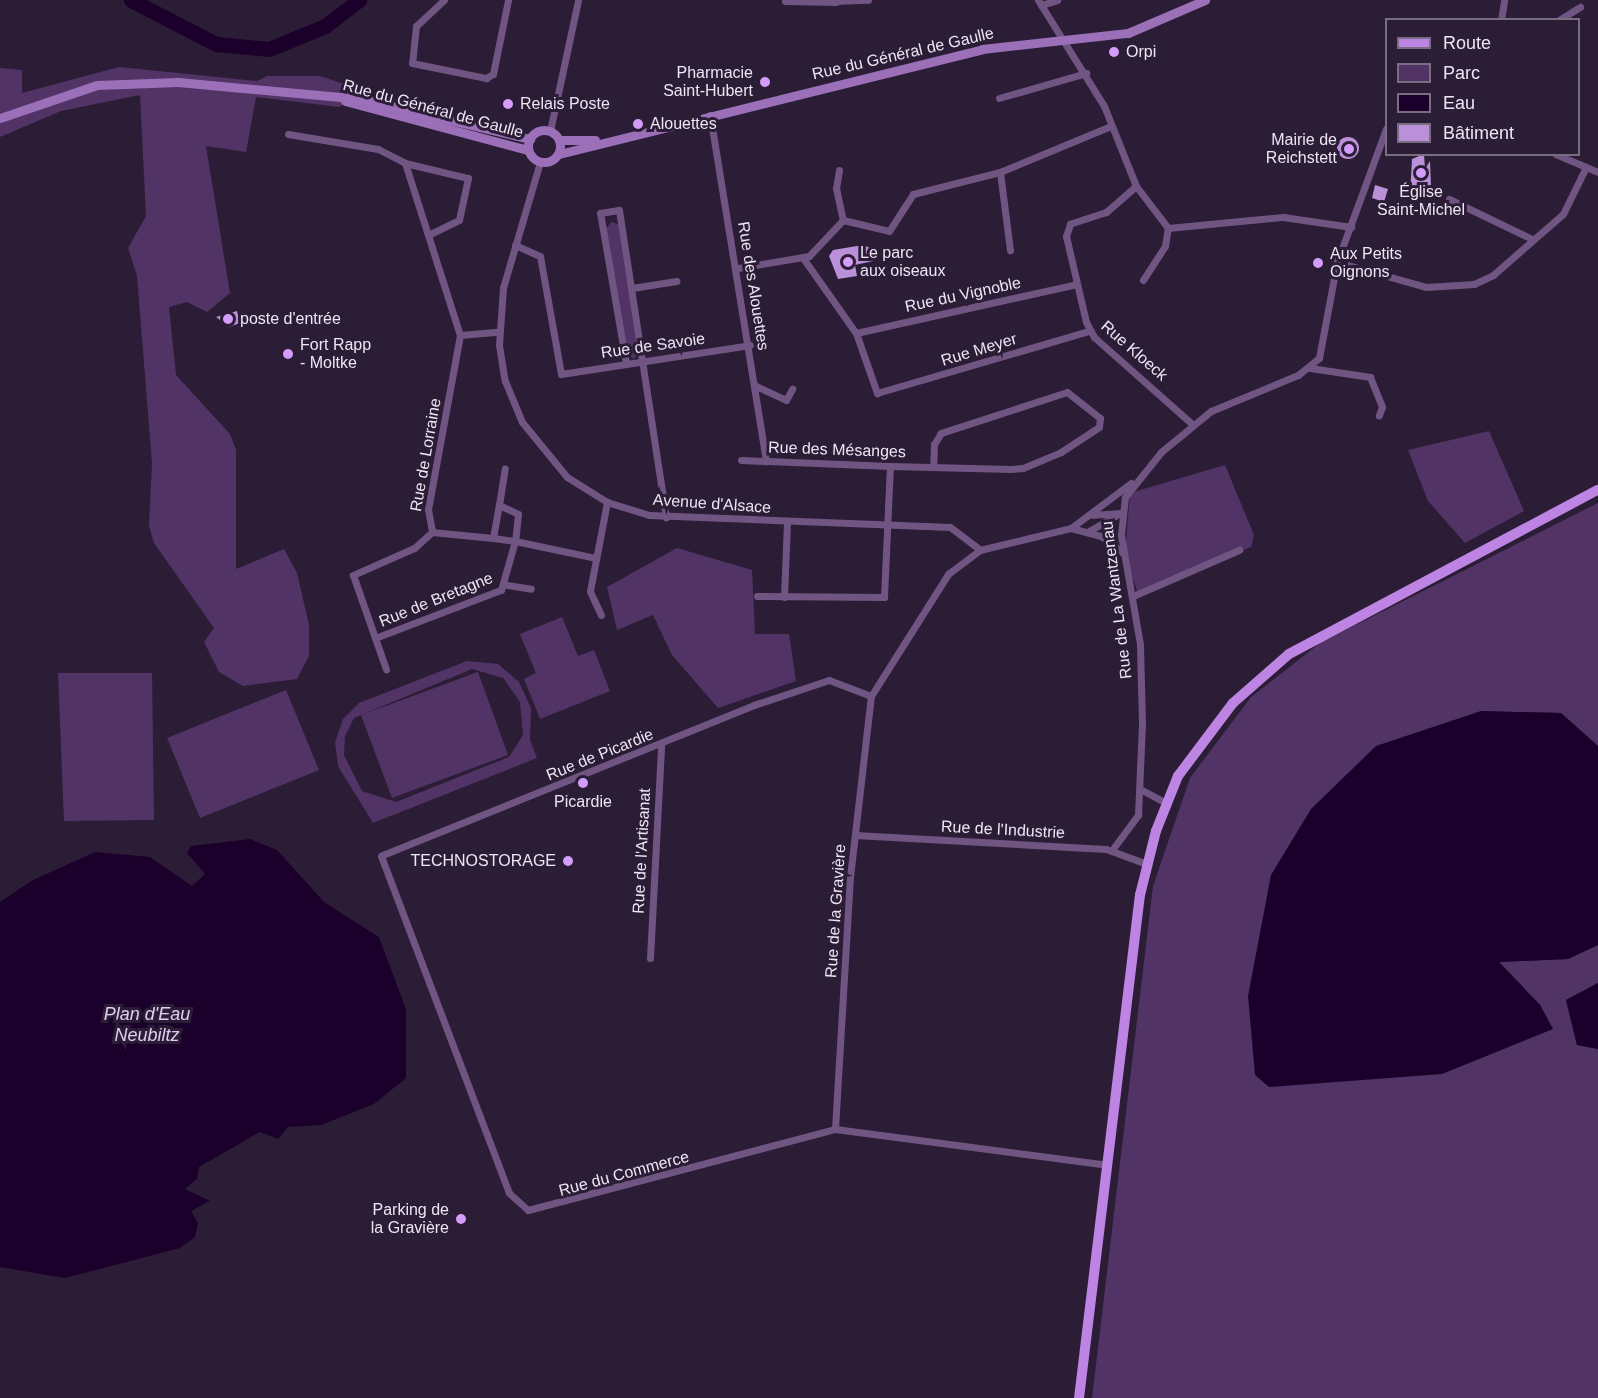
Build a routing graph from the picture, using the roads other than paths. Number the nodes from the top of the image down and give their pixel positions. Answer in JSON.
{"nodes":[{"id":1,"x":444,"y":0,"type":"edge"},
{"id":2,"x":508,"y":0,"type":"edge"},
{"id":3,"x":578,"y":0,"type":"edge"},
{"id":4,"x":868,"y":0,"type":"edge"},
{"id":5,"x":1057,"y":0,"type":"edge"},
{"id":6,"x":1205,"y":0,"type":"edge"},
{"id":7,"x":1504,"y":0,"type":"edge"},
{"id":8,"x":785,"y":1,"type":"edge"},
{"id":9,"x":835,"y":1,"type":"edge"},
{"id":10,"x":1040,"y":2,"type":"edge"},
{"id":11,"x":1580,"y":7,"type":"dead end"},
{"id":12,"x":1501,"y":18,"type":"edge"},
{"id":13,"x":1561,"y":18,"type":"edge"},
{"id":14,"x":1063,"y":41,"type":"junction"},
{"id":15,"x":1086,"y":73,"type":"junction"},
{"id":16,"x":330,"y":96,"type":"junction"},
{"id":17,"x":999,"y":98,"type":"dead end"},
{"id":18,"x":710,"y":115,"type":"junction"},
{"id":19,"x":0,"y":118,"type":"edge"},
{"id":20,"x":1112,"y":126,"type":"junction"},
{"id":21,"x":550,"y":131,"type":"junction"},
{"id":22,"x":1385,"y":132,"type":"edge"},
{"id":23,"x":288,"y":134,"type":"dead end"},
{"id":24,"x":530,"y":139,"type":"junction"},
{"id":25,"x":559,"y":140,"type":"junction"},
{"id":26,"x":606,"y":140,"type":"junction"},
{"id":27,"x":528,"y":150,"type":"junction"},
{"id":28,"x":559,"y":154,"type":"junction"},
{"id":29,"x":1561,"y":156,"type":"edge"},
{"id":30,"x":540,"y":162,"type":"junction"},
{"id":31,"x":405,"y":163,"type":"junction"},
{"id":32,"x":1586,"y":167,"type":"junction"},
{"id":33,"x":839,"y":170,"type":"dead end"},
{"id":34,"x":1000,"y":172,"type":"junction"},
{"id":35,"x":1598,"y":172,"type":"edge"},
{"id":36,"x":1136,"y":186,"type":"junction"},
{"id":37,"x":1449,"y":199,"type":"dead end"},
{"id":38,"x":843,"y":220,"type":"junction"},
{"id":39,"x":1351,"y":227,"type":"junction"},
{"id":40,"x":1168,"y":228,"type":"junction"},
{"id":41,"x":428,"y":236,"type":"junction"},
{"id":42,"x":1532,"y":239,"type":"junction"},
{"id":43,"x":515,"y":245,"type":"junction"},
{"id":44,"x":1010,"y":250,"type":"dead end"},
{"id":45,"x":803,"y":258,"type":"junction"},
{"id":46,"x":1337,"y":262,"type":"junction"},
{"id":47,"x":738,"y":267,"type":"junction"},
{"id":48,"x":1143,"y":280,"type":"dead end"},
{"id":49,"x":676,"y":281,"type":"dead end"},
{"id":50,"x":1077,"y":284,"type":"junction"},
{"id":51,"x":632,"y":288,"type":"junction"},
{"id":52,"x":1089,"y":331,"type":"junction"},
{"id":53,"x":498,"y":332,"type":"junction"},
{"id":54,"x":856,"y":333,"type":"junction"},
{"id":55,"x":460,"y":335,"type":"junction"},
{"id":56,"x":750,"y":345,"type":"junction"},
{"id":57,"x":642,"y":361,"type":"junction"},
{"id":58,"x":626,"y":363,"type":"junction"},
{"id":59,"x":1310,"y":368,"type":"junction"},
{"id":60,"x":756,"y":386,"type":"junction"},
{"id":61,"x":792,"y":389,"type":"dead end"},
{"id":62,"x":1378,"y":415,"type":"dead end"},
{"id":63,"x":1193,"y":425,"type":"junction"},
{"id":64,"x":741,"y":460,"type":"dead end"},
{"id":65,"x":766,"y":461,"type":"junction"},
{"id":66,"x":890,"y":466,"type":"junction"},
{"id":67,"x":933,"y":467,"type":"junction"},
{"id":68,"x":505,"y":468,"type":"dead end"},
{"id":69,"x":1133,"y":482,"type":"junction"},
{"id":70,"x":1598,"y":489,"type":"edge"},
{"id":71,"x":608,"y":502,"type":"junction"},
{"id":72,"x":499,"y":505,"type":"junction"},
{"id":73,"x":1120,"y":513,"type":"junction"},
{"id":74,"x":1090,"y":515,"type":"junction"},
{"id":75,"x":666,"y":517,"type":"junction"},
{"id":76,"x":787,"y":522,"type":"junction"},
{"id":77,"x":887,"y":525,"type":"junction"},
{"id":78,"x":1071,"y":528,"type":"junction"},
{"id":79,"x":1089,"y":531,"type":"junction"},
{"id":80,"x":432,"y":532,"type":"junction"},
{"id":81,"x":493,"y":538,"type":"junction"},
{"id":82,"x":515,"y":542,"type":"junction"},
{"id":83,"x":980,"y":550,"type":"junction"},
{"id":84,"x":1239,"y":550,"type":"dead end"},
{"id":85,"x":1124,"y":554,"type":"junction"},
{"id":86,"x":596,"y":558,"type":"junction"},
{"id":87,"x":507,"y":585,"type":"junction"},
{"id":88,"x":531,"y":589,"type":"dead end"},
{"id":89,"x":757,"y":596,"type":"dead end"},
{"id":90,"x":1133,"y":596,"type":"junction"},
{"id":91,"x":784,"y":597,"type":"junction"},
{"id":92,"x":601,"y":615,"type":"dead end"},
{"id":93,"x":375,"y":638,"type":"junction"},
{"id":94,"x":386,"y":669,"type":"dead end"},
{"id":95,"x":871,"y":696,"type":"junction"},
{"id":96,"x":662,"y":745,"type":"junction"},
{"id":97,"x":1140,"y":789,"type":"junction"},
{"id":98,"x":1166,"y":802,"type":"junction"},
{"id":99,"x":855,"y":835,"type":"junction"},
{"id":100,"x":1112,"y":850,"type":"junction"},
{"id":101,"x":381,"y":856,"type":"joint"},
{"id":102,"x":1147,"y":864,"type":"junction"},
{"id":103,"x":650,"y":958,"type":"dead end"},
{"id":104,"x":834,"y":1130,"type":"junction"},
{"id":105,"x":1107,"y":1165,"type":"junction"},
{"id":106,"x":1079,"y":1398,"type":"edge"}],
"edges":[{"from":1,"to":2,"type":"street"},
{"from":3,"to":21,"type":"street"},
{"from":4,"to":9,"type":"street"},
{"from":5,"to":10,"type":"street"},
{"from":6,"to":14,"type":"main road","name":"Rue du Général de Gaulle"},
{"from":7,"to":12,"type":"street"},
{"from":8,"to":9,"type":"street"},
{"from":10,"to":14,"type":"street"},
{"from":11,"to":13,"type":"street"},
{"from":14,"to":15,"type":"street"},
{"from":14,"to":18,"type":"main road","name":"Rue du Général de Gaulle"},
{"from":15,"to":17,"type":"street"},
{"from":15,"to":20,"type":"street"},
{"from":16,"to":19,"type":"main road","name":"Rue du Général de Gaulle"},
{"from":16,"to":24,"type":"main road","name":"Rue du Général de Gaulle"},
{"from":16,"to":27,"type":"main road","name":"Rue du Général de Gaulle"},
{"from":18,"to":26,"type":"main road","name":"Rue du Général de Gaulle"},
{"from":18,"to":47,"type":"street","name":"Rue des Alouettes"},
{"from":20,"to":34,"type":"street"},
{"from":20,"to":36,"type":"street"},
{"from":21,"to":24,"type":"main road"},
{"from":21,"to":25,"type":"main road"},
{"from":22,"to":39,"type":"street"},
{"from":23,"to":31,"type":"street"},
{"from":24,"to":27,"type":"main road"},
{"from":25,"to":26,"type":"main road","name":"Rue du Général de Gaulle"},
{"from":25,"to":28,"type":"main road"},
{"from":26,"to":28,"type":"main road","name":"Rue du Général de Gaulle"},
{"from":27,"to":30,"type":"main road"},
{"from":28,"to":30,"type":"main road"},
{"from":29,"to":32,"type":"street"},
{"from":30,"to":43,"type":"street","name":"Avenue d'Alsace"},
{"from":31,"to":41,"type":"street","name":"Rue de Lorraine"},
{"from":31,"to":41,"type":"street"},
{"from":32,"to":35,"type":"street"},
{"from":32,"to":42,"type":"street"},
{"from":33,"to":38,"type":"street"},
{"from":34,"to":38,"type":"street"},
{"from":34,"to":44,"type":"street"},
{"from":36,"to":40,"type":"street"},
{"from":36,"to":50,"type":"street","name":"Rue Kloeck"},
{"from":37,"to":42,"type":"street"},
{"from":38,"to":45,"type":"street"},
{"from":39,"to":40,"type":"street"},
{"from":39,"to":46,"type":"street"},
{"from":40,"to":48,"type":"street"},
{"from":41,"to":55,"type":"street","name":"Rue de Lorraine"},
{"from":42,"to":46,"type":"street"},
{"from":43,"to":53,"type":"street","name":"Avenue d'Alsace"},
{"from":43,"to":58,"type":"street","name":"Rue de Savoie"},
{"from":45,"to":47,"type":"street"},
{"from":45,"to":54,"type":"street"},
{"from":46,"to":59,"type":"street"},
{"from":47,"to":56,"type":"street","name":"Rue des Alouettes"},
{"from":49,"to":51,"type":"street"},
{"from":50,"to":52,"type":"street","name":"Rue Kloeck"},
{"from":50,"to":54,"type":"street","name":"Rue du Vignoble"},
{"from":51,"to":57,"type":"street"},
{"from":51,"to":58,"type":"street"},
{"from":52,"to":54,"type":"street","name":"Rue Meyer"},
{"from":52,"to":63,"type":"street","name":"Rue Kloeck"},
{"from":53,"to":55,"type":"street"},
{"from":53,"to":71,"type":"street","name":"Avenue d'Alsace"},
{"from":55,"to":80,"type":"street","name":"Rue de Lorraine"},
{"from":56,"to":57,"type":"street","name":"Rue de Savoie"},
{"from":56,"to":60,"type":"street","name":"Rue des Alouettes"},
{"from":57,"to":58,"type":"street","name":"Rue de Savoie"},
{"from":57,"to":75,"type":"street"},
{"from":59,"to":62,"type":"street"},
{"from":59,"to":63,"type":"street","name":"Rue de La Wantzenau"},
{"from":60,"to":61,"type":"street"},
{"from":60,"to":65,"type":"street","name":"Rue des Alouettes"},
{"from":63,"to":69,"type":"street","name":"Rue de La Wantzenau"},
{"from":64,"to":65,"type":"street","name":"Rue des Mésanges"},
{"from":65,"to":66,"type":"street","name":"Rue des Mésanges"},
{"from":66,"to":67,"type":"street","name":"Rue des Mésanges"},
{"from":66,"to":77,"type":"street"},
{"from":67,"to":67,"type":"street","name":"Rue des Mésanges"},
{"from":68,"to":72,"type":"street"},
{"from":69,"to":73,"type":"street","name":"Rue de La Wantzenau"},
{"from":69,"to":74,"type":"street"},
{"from":70,"to":98,"type":"main road"},
{"from":71,"to":75,"type":"street","name":"Avenue d'Alsace"},
{"from":71,"to":86,"type":"street"},
{"from":72,"to":81,"type":"street"},
{"from":72,"to":82,"type":"street","name":"Rue de Bretagne"},
{"from":73,"to":74,"type":"street"},
{"from":73,"to":79,"type":"street"},
{"from":73,"to":85,"type":"street","name":"Rue de La Wantzenau"},
{"from":74,"to":78,"type":"street"},
{"from":75,"to":76,"type":"street","name":"Avenue d'Alsace"},
{"from":76,"to":77,"type":"street","name":"Avenue d'Alsace"},
{"from":76,"to":91,"type":"street"},
{"from":77,"to":83,"type":"street","name":"Avenue d'Alsace"},
{"from":77,"to":91,"type":"street"},
{"from":78,"to":79,"type":"street"},
{"from":78,"to":83,"type":"street"},
{"from":79,"to":85,"type":"street"},
{"from":80,"to":81,"type":"street"},
{"from":80,"to":93,"type":"street","name":"Rue de Lorraine"},
{"from":81,"to":82,"type":"street"},
{"from":82,"to":86,"type":"street"},
{"from":82,"to":87,"type":"street","name":"Rue de Bretagne"},
{"from":83,"to":95,"type":"street","name":"Rue de la Gravière"},
{"from":84,"to":90,"type":"street"},
{"from":85,"to":90,"type":"street","name":"Rue de La Wantzenau"},
{"from":86,"to":92,"type":"street"},
{"from":87,"to":88,"type":"street","name":"Rue de Bretagne"},
{"from":87,"to":93,"type":"street","name":"Rue de Bretagne"},
{"from":89,"to":91,"type":"street"},
{"from":90,"to":97,"type":"street","name":"Rue de La Wantzenau"},
{"from":93,"to":94,"type":"street","name":"Rue de Lorraine"},
{"from":95,"to":96,"type":"street","name":"Rue de Picardie"},
{"from":95,"to":99,"type":"street","name":"Rue de la Gravière"},
{"from":96,"to":101,"type":"street","name":"Rue de Picardie"},
{"from":96,"to":103,"type":"street","name":"Rue de l'Artisanat"},
{"from":97,"to":98,"type":"street"},
{"from":97,"to":100,"type":"street","name":"Rue de La Wantzenau"},
{"from":98,"to":102,"type":"main road"},
{"from":99,"to":100,"type":"street","name":"Rue de l'Industrie"},
{"from":99,"to":104,"type":"street","name":"Rue de la Gravière"},
{"from":100,"to":102,"type":"street","name":"Rue de l'Industrie"},
{"from":101,"to":104,"type":"street","name":"Rue du Commerce"},
{"from":102,"to":105,"type":"main road"},
{"from":104,"to":105,"type":"street","name":"Rue du Commerce"},
{"from":105,"to":106,"type":"main road"}]}
